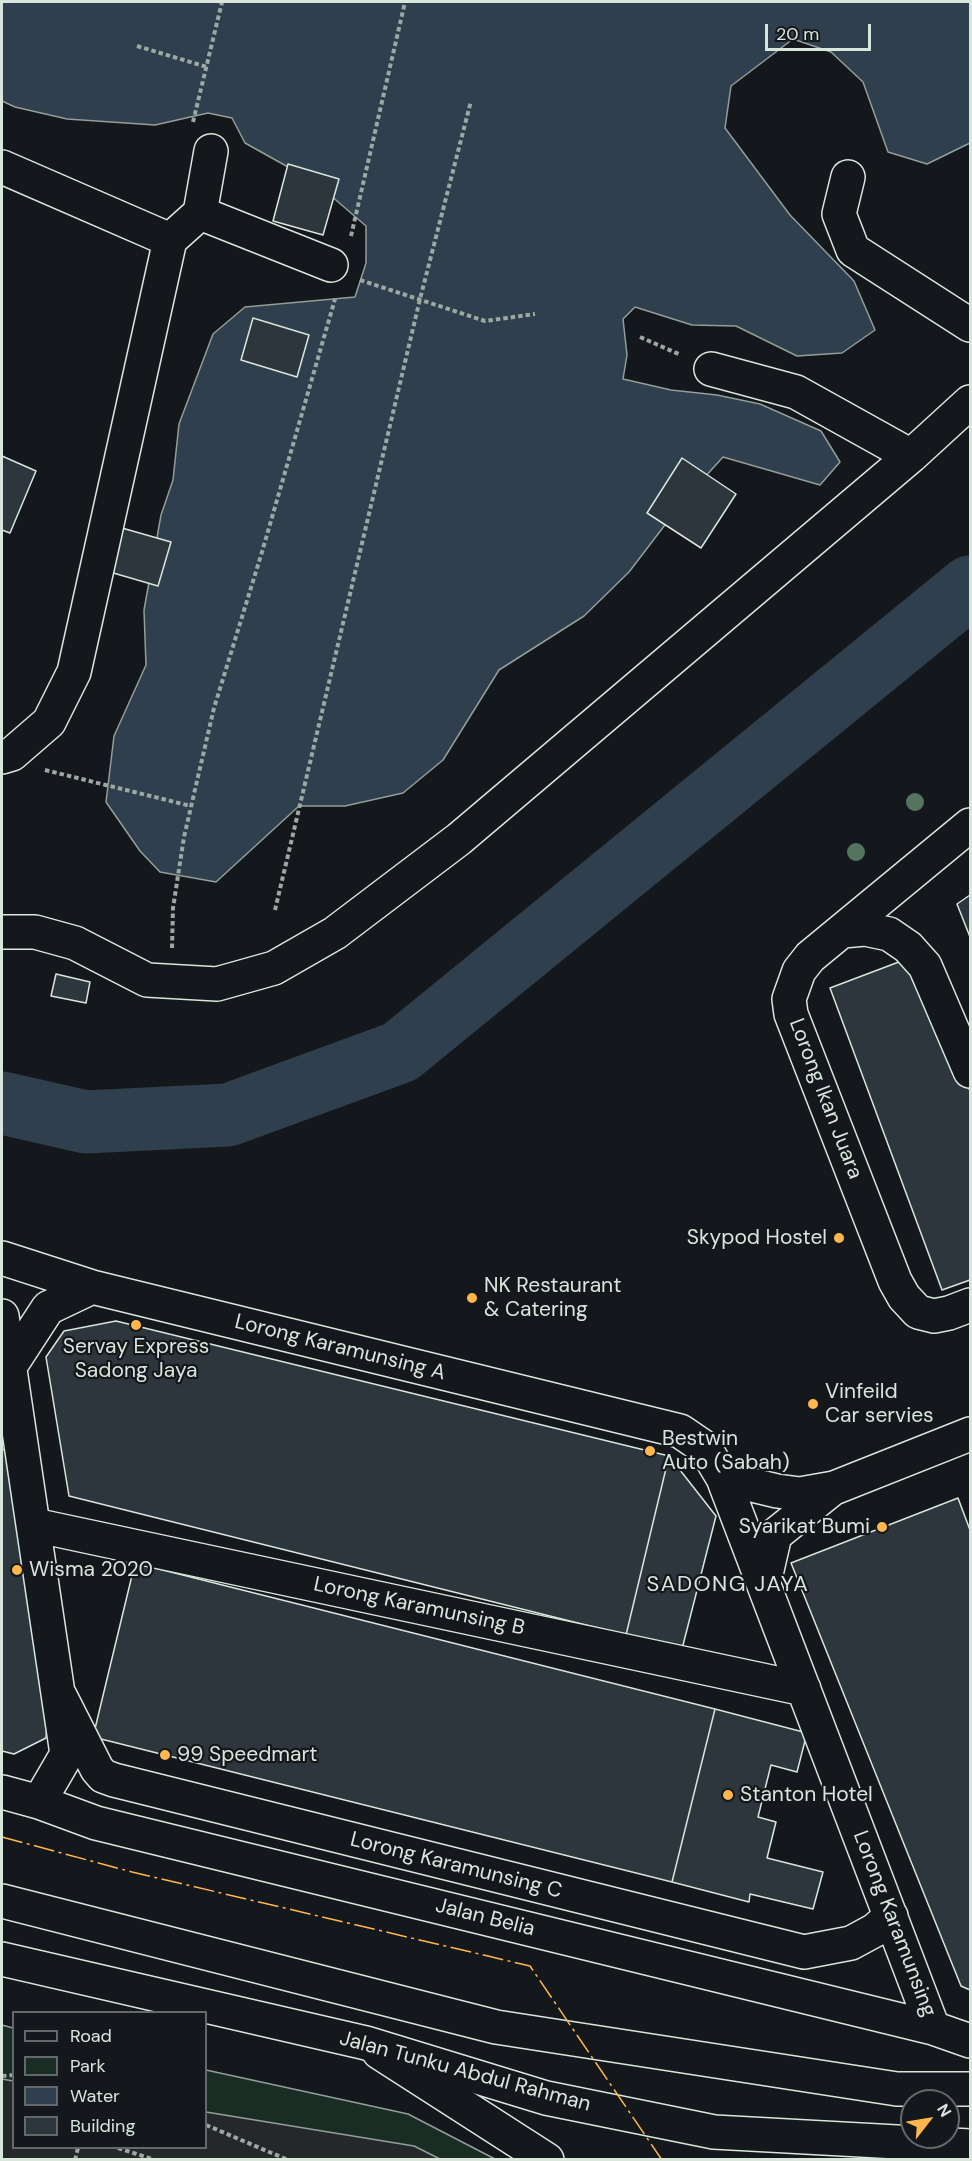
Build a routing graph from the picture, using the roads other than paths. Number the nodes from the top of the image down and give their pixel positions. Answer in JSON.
{"nodes":[{"id":1,"x":201,"y":140,"type":"road end"},
{"id":2,"x":2,"y":167,"type":"edge"},
{"id":3,"x":848,"y":177,"type":"dead end"},
{"id":4,"x":200,"y":213,"type":"junction"},
{"id":5,"x":170,"y":240,"type":"junction"},
{"id":6,"x":343,"y":271,"type":"road end"},
{"id":7,"x":970,"y":325,"type":"edge"},
{"id":8,"x":711,"y":369,"type":"road end"},
{"id":9,"x":970,"y":402,"type":"edge"},
{"id":10,"x":911,"y":456,"type":"junction"},
{"id":11,"x":2,"y":757,"type":"edge"},
{"id":12,"x":970,"y":825,"type":"edge"},
{"id":13,"x":842,"y":931,"type":"junction"},
{"id":14,"x":2,"y":932,"type":"edge"},
{"id":15,"x":970,"y":1071,"type":"edge"},
{"id":16,"x":2,"y":1258,"type":"edge"},
{"id":17,"x":92,"y":1287,"type":"junction"},
{"id":18,"x":970,"y":1305,"type":"edge"},
{"id":19,"x":2,"y":1316,"type":"edge"},
{"id":20,"x":8,"y":1386,"type":"edge"},
{"id":21,"x":680,"y":1431,"type":"joint"},
{"id":22,"x":970,"y":1434,"type":"edge"},
{"id":23,"x":723,"y":1478,"type":"junction"},
{"id":24,"x":834,"y":1488,"type":"junction"},
{"id":25,"x":34,"y":1525,"type":"junction"},
{"id":26,"x":764,"y":1583,"type":"junction"},
{"id":27,"x":804,"y":1689,"type":"junction"},
{"id":28,"x":60,"y":1696,"type":"junction"},
{"id":29,"x":114,"y":1780,"type":"junction"},
{"id":30,"x":2,"y":1792,"type":"edge"},
{"id":31,"x":39,"y":1802,"type":"junction"},
{"id":32,"x":96,"y":1823,"type":"junction"},
{"id":33,"x":2,"y":1901,"type":"edge"},
{"id":34,"x":891,"y":1916,"type":"junction"},
{"id":35,"x":2,"y":1959,"type":"edge"},
{"id":36,"x":933,"y":2028,"type":"junction"},
{"id":37,"x":970,"y":2041,"type":"edge"},
{"id":38,"x":366,"y":2043,"type":"junction"},
{"id":39,"x":970,"y":2089,"type":"edge"},
{"id":40,"x":970,"y":2146,"type":"edge"},
{"id":41,"x":547,"y":2160,"type":"edge"}],
"edges":[{"from":1,"to":4,"type":"street"},
{"from":2,"to":5,"type":"street"},
{"from":3,"to":7,"type":"street"},
{"from":4,"to":5,"type":"street"},
{"from":4,"to":6,"type":"street"},
{"from":5,"to":11,"type":"street"},
{"from":8,"to":10,"type":"street"},
{"from":9,"to":10,"type":"street"},
{"from":10,"to":14,"type":"street"},
{"from":12,"to":13,"type":"street","name":"Lorong Ikan Juara"},
{"from":13,"to":15,"type":"street"},
{"from":13,"to":18,"type":"street","name":"Lorong Ikan Juara"},
{"from":16,"to":17,"type":"street","name":"Lorong Karamunsing A"},
{"from":17,"to":20,"type":"street"},
{"from":17,"to":21,"type":"street","name":"Lorong Karamunsing A"},
{"from":19,"to":20,"type":"street"},
{"from":20,"to":25,"type":"street"},
{"from":21,"to":23,"type":"street","name":"Lorong Karamunsing"},
{"from":22,"to":24,"type":"street"},
{"from":23,"to":24,"type":"street"},
{"from":23,"to":26,"type":"street","name":"Lorong Karamunsing"},
{"from":24,"to":26,"type":"street"},
{"from":25,"to":27,"type":"street","name":"Lorong Karamunsing B"},
{"from":25,"to":28,"type":"street"},
{"from":26,"to":27,"type":"street","name":"Lorong Karamunsing"},
{"from":27,"to":34,"type":"street","name":"Lorong Karamunsing"},
{"from":28,"to":29,"type":"street","name":"Lorong Karamunsing C"},
{"from":28,"to":31,"type":"street"},
{"from":29,"to":32,"type":"street"},
{"from":29,"to":34,"type":"street","name":"Lorong Karamunsing C"},
{"from":30,"to":31,"type":"street","name":"Jalan Belia"},
{"from":31,"to":32,"type":"street","name":"Jalan Belia"},
{"from":32,"to":36,"type":"street","name":"Jalan Belia"},
{"from":33,"to":39,"type":"street"},
{"from":34,"to":36,"type":"street","name":"Lorong Karamunsing"},
{"from":35,"to":38,"type":"street","name":"Jalan Tunku Abdul Rahman"},
{"from":36,"to":37,"type":"street","name":"Jalan Belia"},
{"from":38,"to":40,"type":"street","name":"Jalan Tunku Abdul Rahman"},
{"from":38,"to":41,"type":"street"}]}
